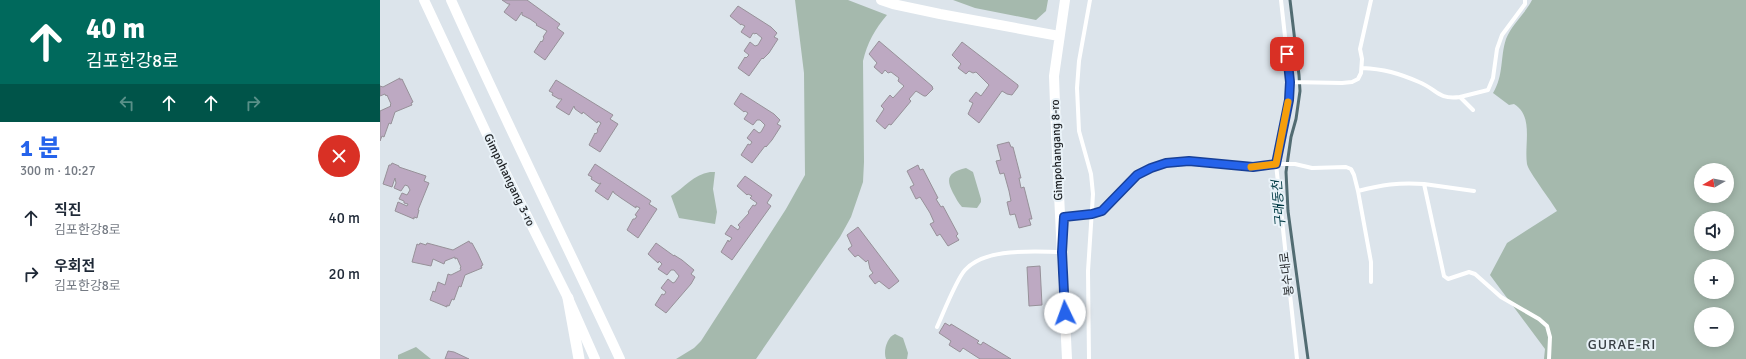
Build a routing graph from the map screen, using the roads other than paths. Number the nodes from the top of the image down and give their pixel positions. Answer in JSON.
{"nodes":[{"id":1,"x":424,"y":0,"type":"edge"},
{"id":2,"x":451,"y":0,"type":"edge"},
{"id":3,"x":881,"y":0,"type":"edge"},
{"id":4,"x":1065,"y":0,"type":"edge"},
{"id":5,"x":1090,"y":0,"type":"edge"},
{"id":6,"x":1281,"y":0,"type":"edge"},
{"id":7,"x":1371,"y":0,"type":"edge"},
{"id":8,"x":1525,"y":0,"type":"edge"},
{"id":9,"x":1059,"y":36,"type":"junction"},
{"id":10,"x":1362,"y":68,"type":"junction"},
{"id":11,"x":1293,"y":82,"type":"junction"},
{"id":12,"x":1460,"y":97,"type":"junction"},
{"id":13,"x":1473,"y":110,"type":"dead end"},
{"id":14,"x":1276,"y":164,"type":"junction"},
{"id":15,"x":1424,"y":184,"type":"junction"},
{"id":16,"x":1358,"y":191,"type":"junction"},
{"id":17,"x":1474,"y":191,"type":"dead end"},
{"id":18,"x":1092,"y":214,"type":"junction"},
{"id":19,"x":1064,"y":217,"type":"junction"},
{"id":20,"x":1062,"y":252,"type":"junction"},
{"id":21,"x":1371,"y":282,"type":"dead end"},
{"id":22,"x":568,"y":298,"type":"junction"},
{"id":23,"x":937,"y":327,"type":"dead end"},
{"id":24,"x":579,"y":359,"type":"edge"},
{"id":25,"x":595,"y":359,"type":"edge"},
{"id":26,"x":620,"y":359,"type":"edge"},
{"id":27,"x":1067,"y":359,"type":"edge"},
{"id":28,"x":1089,"y":359,"type":"edge"},
{"id":29,"x":1297,"y":359,"type":"edge"},
{"id":30,"x":1549,"y":359,"type":"edge"}],
"edges":[{"from":1,"to":22,"type":"street","name":"Gimpohangang 3-ro"},
{"from":2,"to":26,"type":"street","name":"Gimpohangang 3-ro"},
{"from":3,"to":9,"type":"street"},
{"from":4,"to":9,"type":"street","name":"Gimpohangang 8-ro"},
{"from":5,"to":18,"type":"lane"},
{"from":6,"to":11,"type":"lane"},
{"from":7,"to":10,"type":"lane"},
{"from":8,"to":12,"type":"lane"},
{"from":9,"to":19,"type":"street"},
{"from":9,"to":20,"type":"street","name":"Gimpohangang 8-ro"},
{"from":10,"to":11,"type":"lane"},
{"from":10,"to":12,"type":"lane"},
{"from":11,"to":14,"type":"lane","name":"봉수대로"},
{"from":12,"to":13,"type":"lane"},
{"from":14,"to":16,"type":"lane"},
{"from":14,"to":18,"type":"lane"},
{"from":14,"to":29,"type":"lane","name":"봉수대로"},
{"from":15,"to":16,"type":"lane"},
{"from":15,"to":17,"type":"lane"},
{"from":15,"to":30,"type":"lane"},
{"from":16,"to":21,"type":"lane"},
{"from":18,"to":19,"type":"lane"},
{"from":18,"to":28,"type":"lane"},
{"from":19,"to":20,"type":"street"},
{"from":20,"to":23,"type":"lane"},
{"from":20,"to":27,"type":"street","name":"Gimpohangang 8-ro"},
{"from":22,"to":24,"type":"main road"},
{"from":22,"to":25,"type":"street","name":"Gimpohangang 3-ro"}]}
